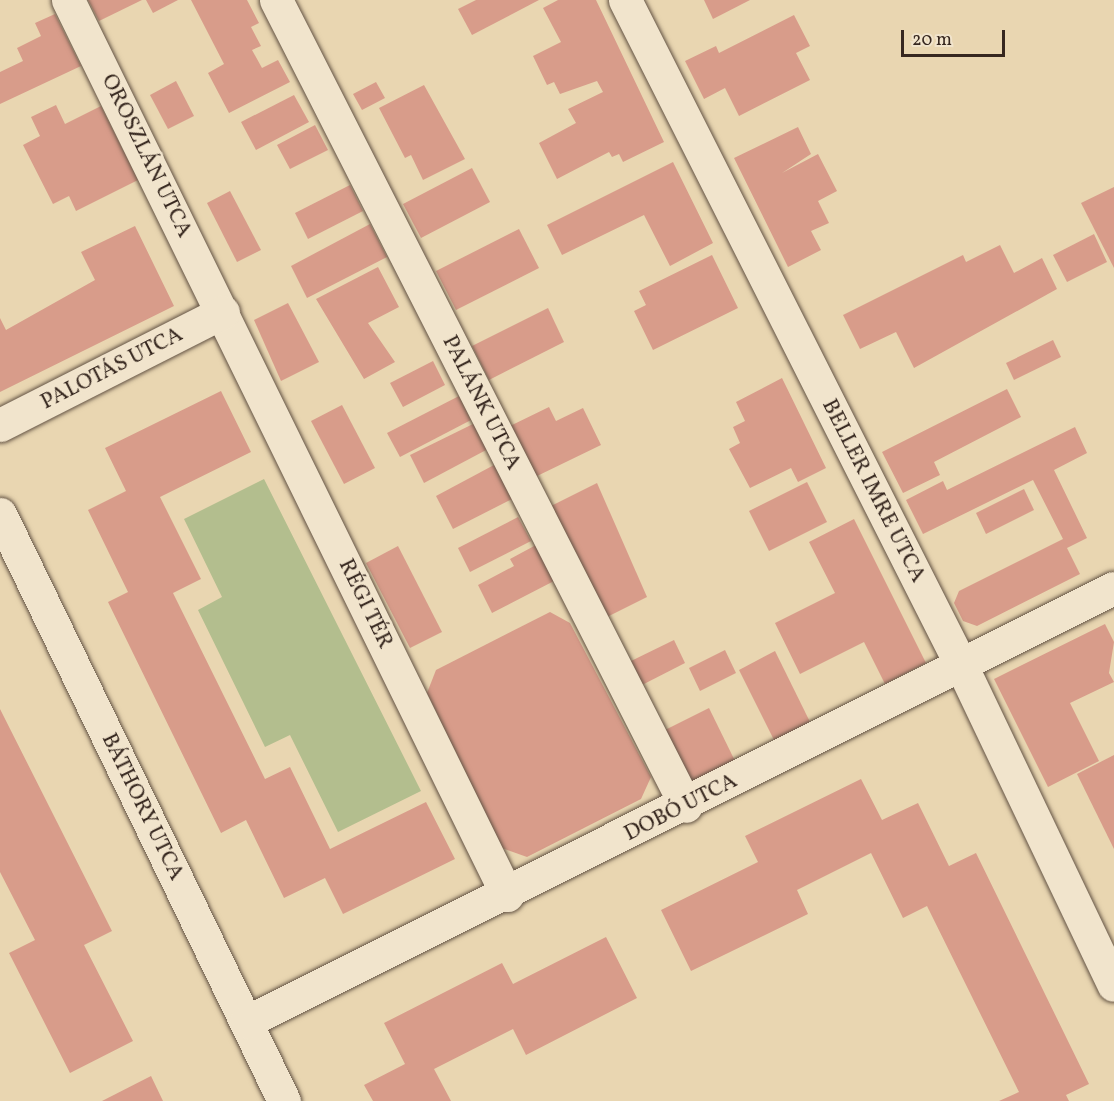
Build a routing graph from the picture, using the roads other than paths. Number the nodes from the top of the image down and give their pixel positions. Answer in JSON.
{"nodes":[{"id":1,"x":68,"y":0,"type":"edge"},
{"id":2,"x":276,"y":0,"type":"edge"},
{"id":3,"x":625,"y":0,"type":"edge"},
{"id":4,"x":223,"y":312,"type":"junction"},
{"id":5,"x":0,"y":425,"type":"edge"},
{"id":6,"x":0,"y":514,"type":"edge"},
{"id":7,"x":12,"y":569,"type":"edge"},
{"id":8,"x":1114,"y":588,"type":"edge"},
{"id":9,"x":962,"y":667,"type":"junction"},
{"id":10,"x":686,"y":806,"type":"junction"},
{"id":11,"x":507,"y":895,"type":"junction"},
{"id":12,"x":1114,"y":985,"type":"edge"},
{"id":13,"x":246,"y":1022,"type":"junction"},
{"id":14,"x":284,"y":1101,"type":"edge"}],
"edges":[{"from":1,"to":4,"type":"street","name":"OROSZLÁN UTCA"},
{"from":2,"to":10,"type":"street","name":"PALÁNK UTCA"},
{"from":3,"to":9,"type":"street","name":"BELLER IMRE UTCA"},
{"from":4,"to":5,"type":"street","name":"PALOTÁS UTCA"},
{"from":4,"to":11,"type":"street","name":"RÉGI TÉR"},
{"from":6,"to":7,"type":"street","name":"BÁTHORY UTCA"},
{"from":7,"to":13,"type":"street","name":"BÁTHORY UTCA"},
{"from":8,"to":9,"type":"street","name":"DOBÓ UTCA"},
{"from":9,"to":10,"type":"street","name":"DOBÓ UTCA"},
{"from":9,"to":12,"type":"street","name":"BELLER IMRE UTCA"},
{"from":10,"to":11,"type":"street","name":"DOBÓ UTCA"},
{"from":11,"to":13,"type":"street","name":"DOBÓ UTCA"},
{"from":13,"to":14,"type":"street","name":"BÁTHORY UTCA"}]}
